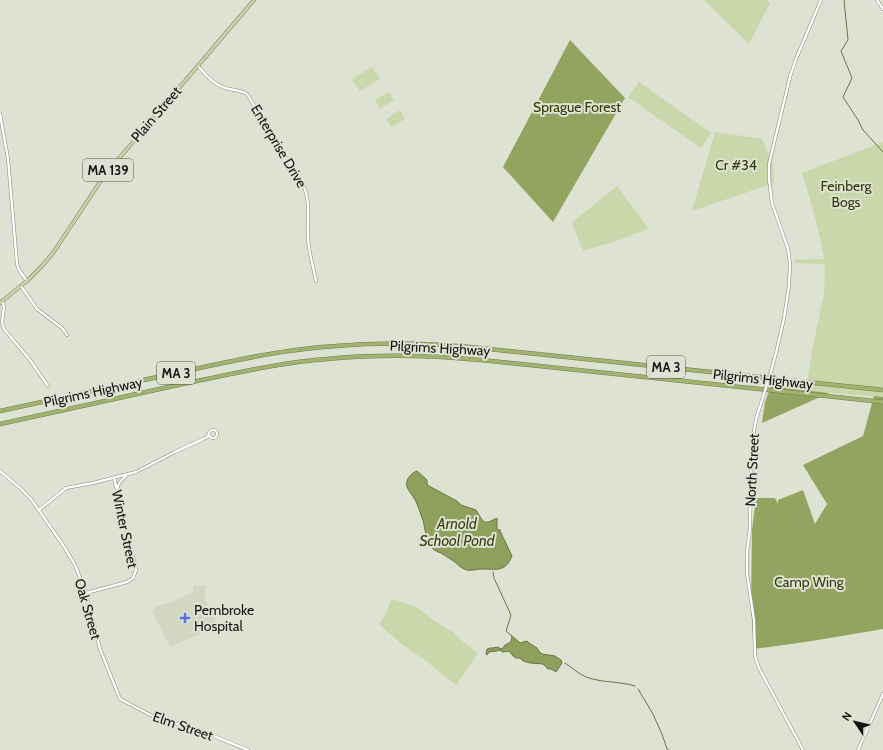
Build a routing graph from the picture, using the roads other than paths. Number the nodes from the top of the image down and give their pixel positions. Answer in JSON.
{"nodes":[{"id":1,"x":254,"y":0,"type":"edge"},
{"id":2,"x":821,"y":0,"type":"edge"},
{"id":3,"x":877,"y":0,"type":"edge"},
{"id":4,"x":883,"y":9,"type":"edge"},
{"id":5,"x":198,"y":66,"type":"junction"},
{"id":6,"x":0,"y":114,"type":"edge"},
{"id":7,"x":27,"y":281,"type":"junction"},
{"id":8,"x":316,"y":281,"type":"dead end"},
{"id":9,"x":21,"y":286,"type":"junction"},
{"id":10,"x":1,"y":302,"type":"edge"},
{"id":11,"x":67,"y":335,"type":"dead end"},
{"id":12,"x":48,"y":386,"type":"dead end"},
{"id":13,"x":883,"y":390,"type":"edge"},
{"id":14,"x":883,"y":402,"type":"edge"},
{"id":15,"x":0,"y":411,"type":"edge"},
{"id":16,"x":0,"y":424,"type":"edge"},
{"id":17,"x":209,"y":434,"type":"junction"},
{"id":18,"x":211,"y":438,"type":"junction"},
{"id":19,"x":203,"y":439,"type":"junction"},
{"id":20,"x":0,"y":470,"type":"edge"},
{"id":21,"x":130,"y":474,"type":"junction"},
{"id":22,"x":114,"y":478,"type":"junction"},
{"id":23,"x":117,"y":490,"type":"junction"},
{"id":24,"x":38,"y":510,"type":"junction"},
{"id":25,"x":86,"y":593,"type":"junction"},
{"id":26,"x":883,"y":694,"type":"edge"},
{"id":27,"x":120,"y":700,"type":"joint"},
{"id":28,"x":248,"y":750,"type":"edge"},
{"id":29,"x":803,"y":750,"type":"edge"},
{"id":30,"x":858,"y":750,"type":"edge"}],
"edges":[{"from":1,"to":5,"type":"main road","name":"Plain Street","number":"MA 139"},
{"from":2,"to":29,"type":"street","name":"North Street","bridge":true},
{"from":3,"to":4,"type":"street"},
{"from":5,"to":7,"type":"main road","name":"Plain Street","number":"MA 139"},
{"from":5,"to":8,"type":"street","name":"Enterprise Drive"},
{"from":6,"to":7,"type":"street"},
{"from":7,"to":9,"type":"main road","name":"Plain Street","number":"MA 139"},
{"from":9,"to":10,"type":"main road","name":"Plain Street","number":"MA 139"},
{"from":9,"to":11,"type":"street"},
{"from":10,"to":12,"type":"street"},
{"from":13,"to":15,"type":"highway","name":"Pilgrims Highway","number":"MA 3"},
{"from":14,"to":16,"type":"highway","name":"Pilgrims Highway","number":"MA 3"},
{"from":17,"to":18,"type":"street"},
{"from":17,"to":18,"type":"street"},
{"from":17,"to":19,"type":"street"},
{"from":18,"to":19,"type":"street"},
{"from":19,"to":21,"type":"street"},
{"from":20,"to":24,"type":"street","name":"Oak Street"},
{"from":21,"to":22,"type":"street"},
{"from":21,"to":23,"type":"street"},
{"from":22,"to":23,"type":"street","name":"Winter Street"},
{"from":22,"to":24,"type":"street"},
{"from":23,"to":25,"type":"street","name":"Winter Street"},
{"from":24,"to":25,"type":"street","name":"Oak Street"},
{"from":25,"to":27,"type":"street","name":"Oak Street"},
{"from":26,"to":30,"type":"street"},
{"from":27,"to":28,"type":"street","name":"Elm Street"}]}
